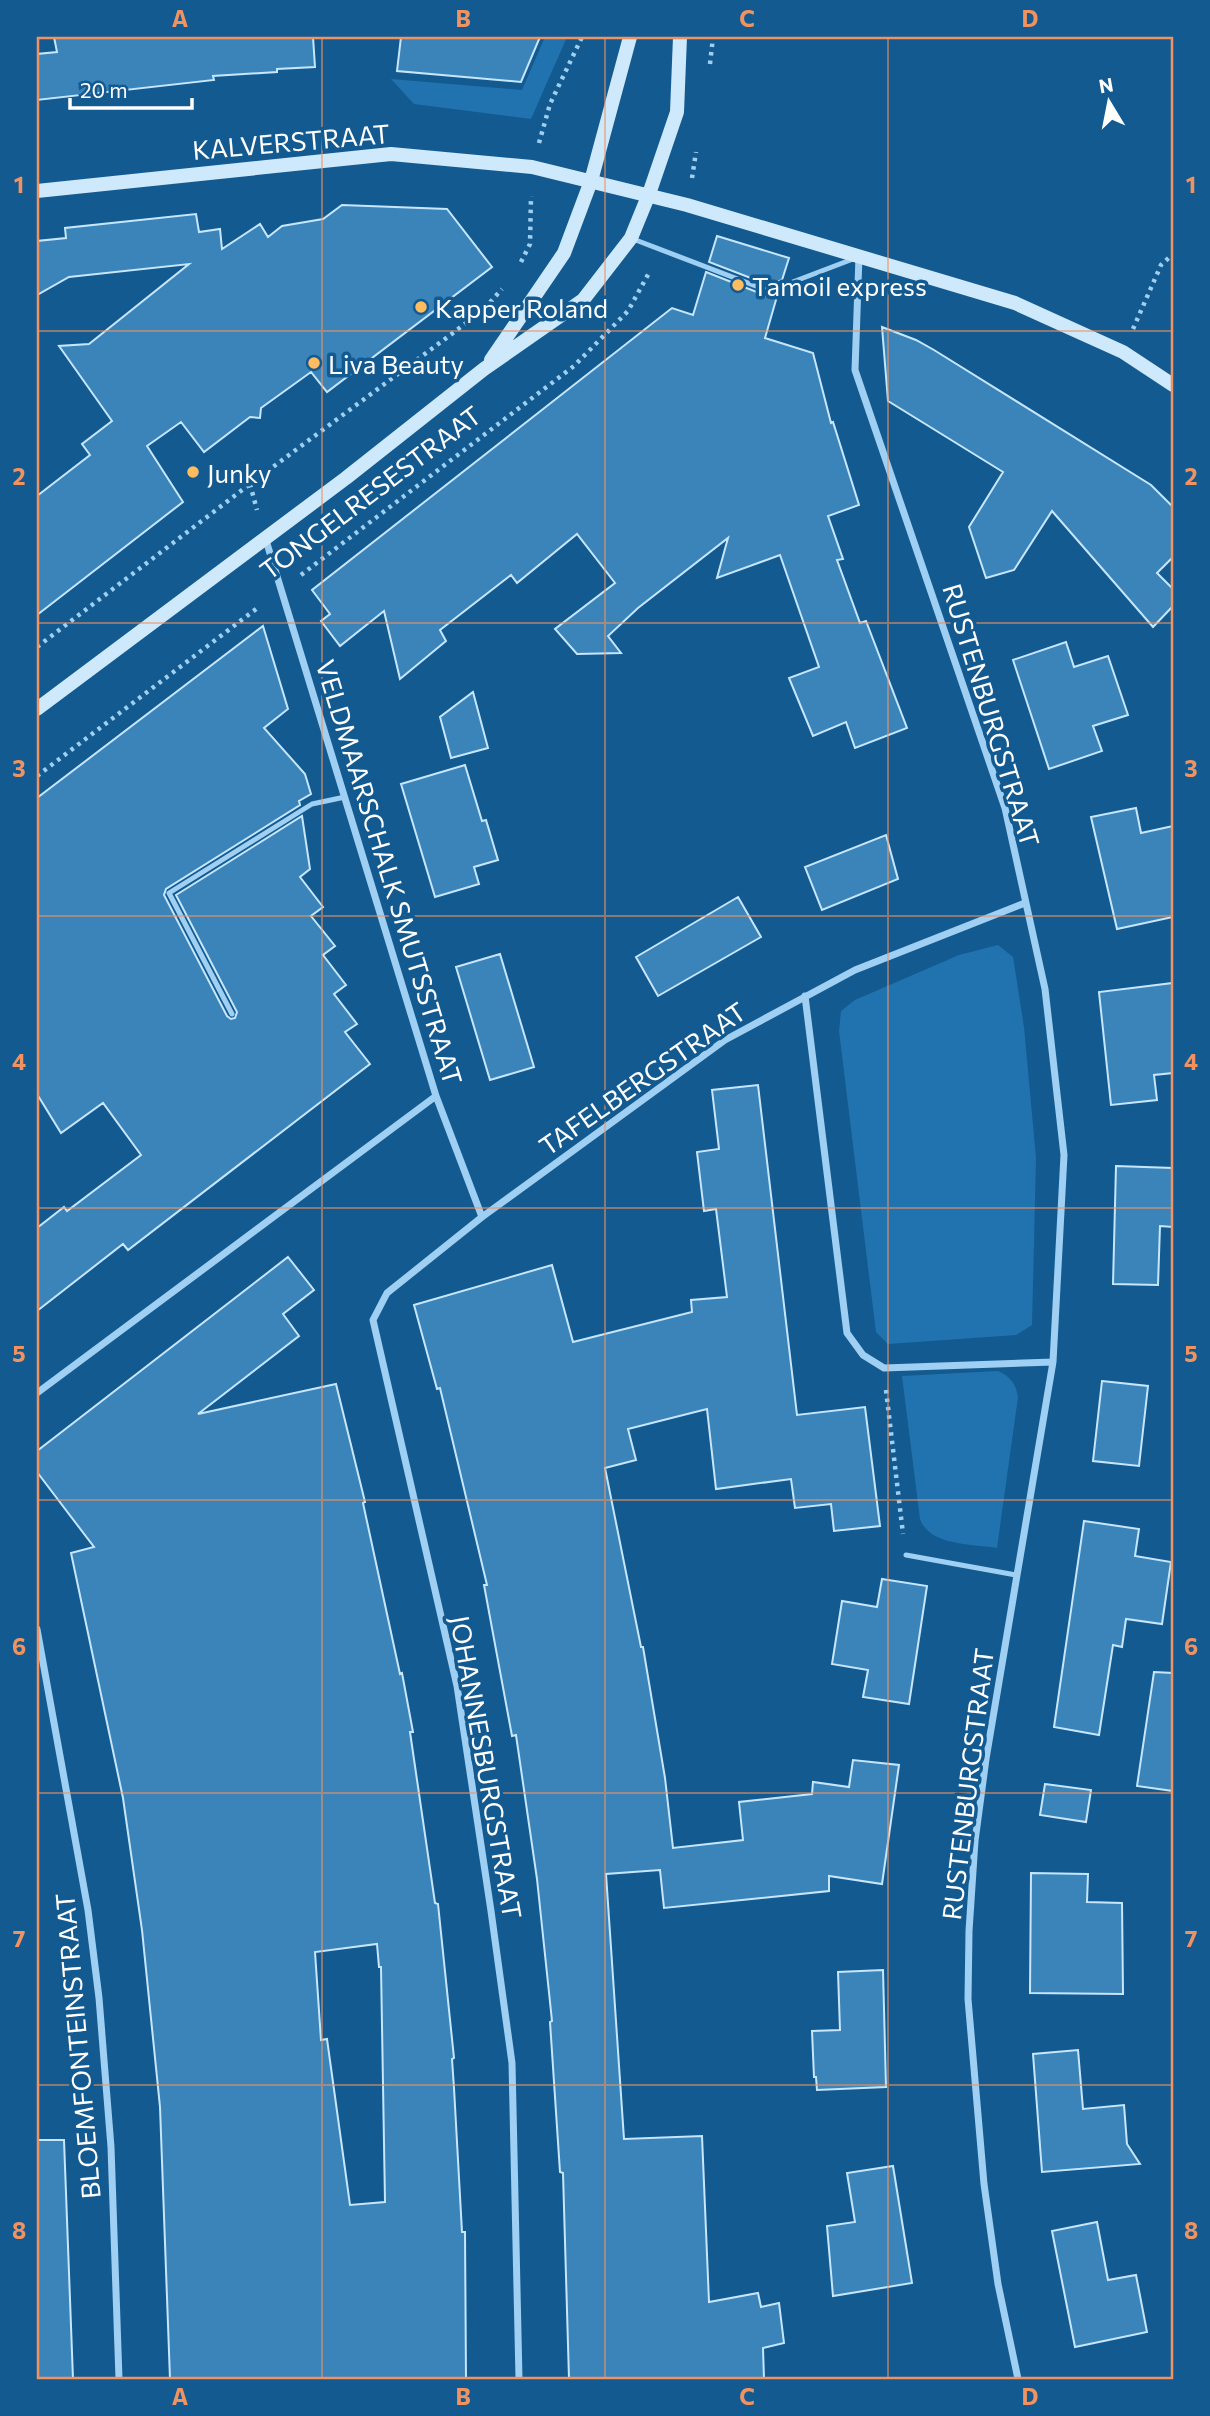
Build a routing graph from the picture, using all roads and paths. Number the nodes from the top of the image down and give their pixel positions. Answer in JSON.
{"nodes":[{"id":1,"x":582,"y":37,"type":"edge"},
{"id":2,"x":630,"y":37,"type":"edge"},
{"id":3,"x":680,"y":37,"type":"edge"},
{"id":4,"x":532,"y":167,"type":"junction"},
{"id":5,"x":591,"y":181,"type":"junction"},
{"id":6,"x":37,"y":191,"type":"edge"},
{"id":7,"x":649,"y":194,"type":"junction"},
{"id":8,"x":631,"y":238,"type":"junction"},
{"id":9,"x":661,"y":251,"type":"junction"},
{"id":10,"x":1173,"y":254,"type":"edge"},
{"id":11,"x":859,"y":256,"type":"junction"},
{"id":12,"x":518,"y":267,"type":"dead end"},
{"id":13,"x":503,"y":289,"type":"dead end"},
{"id":14,"x":1123,"y":352,"type":"junction"},
{"id":15,"x":484,"y":369,"type":"junction"},
{"id":16,"x":1173,"y":385,"type":"edge"},
{"id":17,"x":265,"y":537,"type":"junction"},
{"id":18,"x":281,"y":590,"type":"junction"},
{"id":19,"x":37,"y":647,"type":"edge"},
{"id":20,"x":37,"y":709,"type":"edge"},
{"id":21,"x":37,"y":776,"type":"edge"},
{"id":22,"x":345,"y":797,"type":"junction"},
{"id":23,"x":1026,"y":903,"type":"junction"},
{"id":24,"x":805,"y":996,"type":"junction"},
{"id":25,"x":232,"y":1014,"type":"dead end"},
{"id":26,"x":436,"y":1096,"type":"junction"},
{"id":27,"x":482,"y":1217,"type":"junction"},
{"id":28,"x":1053,"y":1362,"type":"junction"},
{"id":29,"x":884,"y":1368,"type":"junction"},
{"id":30,"x":37,"y":1393,"type":"edge"},
{"id":31,"x":906,"y":1555,"type":"joint"},
{"id":32,"x":1016,"y":1575,"type":"junction"},
{"id":33,"x":37,"y":1629,"type":"edge"},
{"id":34,"x":119,"y":2379,"type":"edge"},
{"id":35,"x":519,"y":2379,"type":"edge"},
{"id":36,"x":1018,"y":2379,"type":"edge"}],
"edges":[{"from":1,"to":4,"type":"path"},
{"from":2,"to":5,"type":"main road","name":"TONGELRESESTRAAT"},
{"from":3,"to":7,"type":"main road","name":"TONGELRESESTRAAT"},
{"from":4,"to":5,"type":"main road","name":"KALVERSTRAAT"},
{"from":4,"to":6,"type":"main road","name":"KALVERSTRAAT"},
{"from":4,"to":12,"type":"path"},
{"from":5,"to":7,"type":"main road","name":"KALVERSTRAAT"},
{"from":5,"to":15,"type":"main road","name":"TONGELRESESTRAAT"},
{"from":7,"to":8,"type":"main road","name":"TONGELRESESTRAAT"},
{"from":7,"to":11,"type":"main road","name":"KALVERSTRAAT"},
{"from":8,"to":9,"type":"lane"},
{"from":8,"to":15,"type":"main road","name":"TONGELRESESTRAAT"},
{"from":9,"to":11,"type":"lane"},
{"from":9,"to":18,"type":"path","name":"TONGELRESESTRAAT"},
{"from":10,"to":14,"type":"path"},
{"from":11,"to":14,"type":"main road","name":"KALVERSTRAAT"},
{"from":11,"to":23,"type":"street","name":"RUSTENBURGSTRAAT"},
{"from":13,"to":19,"type":"path"},
{"from":14,"to":16,"type":"main road","name":"KALVERSTRAAT"},
{"from":15,"to":17,"type":"main road","name":"TONGELRESESTRAAT"},
{"from":17,"to":18,"type":"street","name":"VELDMAARSCHALK SMUTSSTRAAT"},
{"from":17,"to":20,"type":"main road","name":"TONGELRESESTRAAT"},
{"from":18,"to":21,"type":"path","name":"TONGELRESESTRAAT"},
{"from":18,"to":22,"type":"street","name":"VELDMAARSCHALK SMUTSSTRAAT"},
{"from":22,"to":25,"type":"lane"},
{"from":22,"to":26,"type":"street","name":"VELDMAARSCHALK SMUTSSTRAAT"},
{"from":23,"to":24,"type":"street","name":"TAFELBERGSTRAAT"},
{"from":23,"to":28,"type":"street","name":"RUSTENBURGSTRAAT"},
{"from":24,"to":27,"type":"street","name":"TAFELBERGSTRAAT"},
{"from":24,"to":29,"type":"street"},
{"from":26,"to":27,"type":"street","name":"VELDMAARSCHALK SMUTSSTRAAT"},
{"from":26,"to":30,"type":"street"},
{"from":27,"to":35,"type":"street","name":"JOHANNESBURGSTRAAT"},
{"from":28,"to":29,"type":"street"},
{"from":28,"to":32,"type":"street","name":"RUSTENBURGSTRAAT"},
{"from":29,"to":31,"type":"path"},
{"from":31,"to":32,"type":"lane"},
{"from":32,"to":36,"type":"street","name":"RUSTENBURGSTRAAT"},
{"from":33,"to":34,"type":"street","name":"BLOEMFONTEINSTRAAT"}]}
